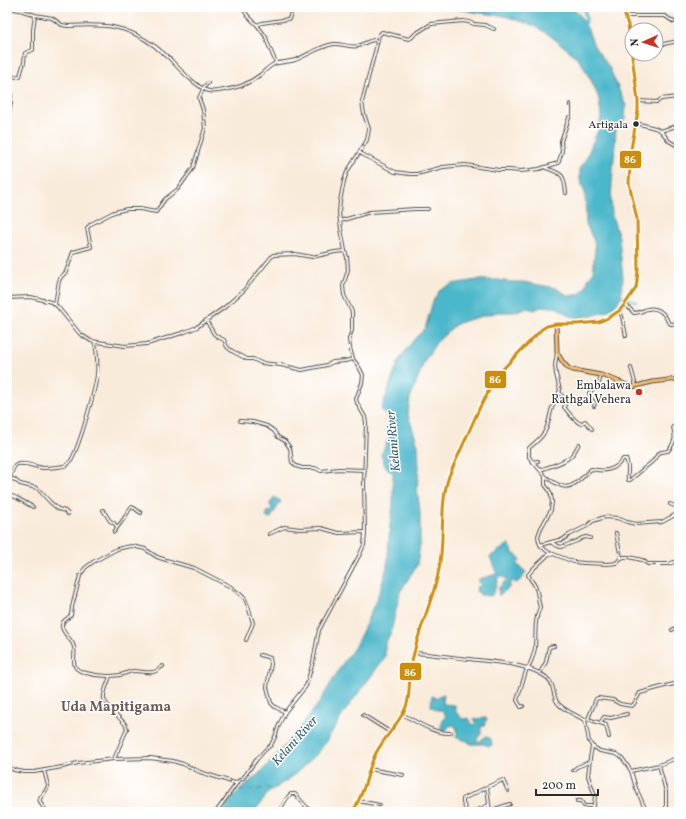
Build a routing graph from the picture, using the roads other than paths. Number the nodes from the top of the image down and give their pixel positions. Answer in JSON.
{"nodes":[{"id":1,"x":242,"y":7,"type":"edge"},
{"id":2,"x":293,"y":7,"type":"edge"},
{"id":3,"x":624,"y":7,"type":"edge"},
{"id":4,"x":7,"y":8,"type":"edge"},
{"id":5,"x":35,"y":15,"type":"junction"},
{"id":6,"x":625,"y":16,"type":"junction"},
{"id":7,"x":627,"y":22,"type":"edge"},
{"id":8,"x":674,"y":22,"type":"dead end"},
{"id":9,"x":257,"y":25,"type":"junction"},
{"id":10,"x":494,"y":29,"type":"dead end"},
{"id":11,"x":679,"y":42,"type":"edge"},
{"id":12,"x":377,"y":44,"type":"junction"},
{"id":13,"x":664,"y":44,"type":"edge"},
{"id":14,"x":633,"y":62,"type":"edge"},
{"id":15,"x":276,"y":63,"type":"junction"},
{"id":16,"x":208,"y":82,"type":"dead end"},
{"id":17,"x":203,"y":89,"type":"junction"},
{"id":18,"x":679,"y":96,"type":"edge"},
{"id":19,"x":638,"y":102,"type":"junction"},
{"id":20,"x":570,"y":104,"type":"dead end"},
{"id":21,"x":636,"y":123,"type":"junction"},
{"id":22,"x":7,"y":124,"type":"edge"},
{"id":23,"x":678,"y":126,"type":"edge"},
{"id":24,"x":661,"y":131,"type":"junction"},
{"id":25,"x":679,"y":147,"type":"edge"},
{"id":26,"x":360,"y":153,"type":"junction"},
{"id":27,"x":544,"y":168,"type":"junction"},
{"id":28,"x":7,"y":178,"type":"edge"},
{"id":29,"x":9,"y":184,"type":"dead end"},
{"id":30,"x":566,"y":193,"type":"dead end"},
{"id":31,"x":428,"y":209,"type":"dead end"},
{"id":32,"x":340,"y":221,"type":"junction"},
{"id":33,"x":345,"y":251,"type":"junction"},
{"id":34,"x":7,"y":298,"type":"edge"},
{"id":35,"x":626,"y":303,"type":"junction"},
{"id":36,"x":55,"y":304,"type":"junction"},
{"id":37,"x":619,"y":311,"type":"junction"},
{"id":38,"x":206,"y":320,"type":"junction"},
{"id":39,"x":679,"y":322,"type":"edge"},
{"id":40,"x":556,"y":324,"type":"junction"},
{"id":41,"x":626,"y":336,"type":"dead end"},
{"id":42,"x":95,"y":341,"type":"junction"},
{"id":43,"x":557,"y":352,"type":"junction"},
{"id":44,"x":353,"y":359,"type":"junction"},
{"id":45,"x":632,"y":368,"type":"dead end"},
{"id":46,"x":601,"y":375,"type":"junction"},
{"id":47,"x":679,"y":379,"type":"edge"},
{"id":48,"x":636,"y":386,"type":"junction"},
{"id":49,"x":559,"y":392,"type":"junction"},
{"id":50,"x":594,"y":406,"type":"dead end"},
{"id":51,"x":240,"y":421,"type":"dead end"},
{"id":52,"x":673,"y":428,"type":"dead end"},
{"id":53,"x":592,"y":429,"type":"dead end"},
{"id":54,"x":579,"y":444,"type":"dead end"},
{"id":55,"x":538,"y":461,"type":"dead end"},
{"id":56,"x":533,"y":462,"type":"junction"},
{"id":57,"x":365,"y":470,"type":"junction"},
{"id":58,"x":540,"y":470,"type":"junction"},
{"id":59,"x":545,"y":476,"type":"junction"},
{"id":60,"x":9,"y":480,"type":"junction"},
{"id":61,"x":7,"y":484,"type":"edge"},
{"id":62,"x":7,"y":494,"type":"edge"},
{"id":63,"x":670,"y":504,"type":"dead end"},
{"id":64,"x":33,"y":507,"type":"dead end"},
{"id":65,"x":679,"y":508,"type":"edge"},
{"id":66,"x":103,"y":510,"type":"dead end"},
{"id":67,"x":141,"y":513,"type":"dead end"},
{"id":68,"x":68,"y":514,"type":"dead end"},
{"id":69,"x":679,"y":514,"type":"edge"},
{"id":70,"x":117,"y":527,"type":"junction"},
{"id":71,"x":114,"y":532,"type":"dead end"},
{"id":72,"x":365,"y":532,"type":"junction"},
{"id":73,"x":616,"y":533,"type":"dead end"},
{"id":74,"x":269,"y":534,"type":"dead end"},
{"id":75,"x":590,"y":538,"type":"dead end"},
{"id":76,"x":551,"y":542,"type":"junction"},
{"id":77,"x":540,"y":545,"type":"junction"},
{"id":78,"x":550,"y":553,"type":"junction"},
{"id":79,"x":621,"y":558,"type":"junction"},
{"id":80,"x":679,"y":560,"type":"edge"},
{"id":81,"x":679,"y":626,"type":"edge"},
{"id":82,"x":672,"y":630,"type":"dead end"},
{"id":83,"x":246,"y":640,"type":"dead end"},
{"id":84,"x":554,"y":646,"type":"dead end"},
{"id":85,"x":414,"y":653,"type":"junction"},
{"id":86,"x":260,"y":655,"type":"dead end"},
{"id":87,"x":163,"y":666,"type":"dead end"},
{"id":88,"x":527,"y":669,"type":"junction"},
{"id":89,"x":540,"y":673,"type":"junction"},
{"id":90,"x":110,"y":676,"type":"junction"},
{"id":91,"x":679,"y":683,"type":"edge"},
{"id":92,"x":523,"y":706,"type":"dead end"},
{"id":93,"x":285,"y":712,"type":"junction"},
{"id":94,"x":402,"y":714,"type":"junction"},
{"id":95,"x":627,"y":714,"type":"dead end"},
{"id":96,"x":363,"y":715,"type":"dead end"},
{"id":97,"x":587,"y":719,"type":"junction"},
{"id":98,"x":600,"y":723,"type":"junction"},
{"id":99,"x":390,"y":732,"type":"junction"},
{"id":100,"x":452,"y":733,"type":"dead end"},
{"id":101,"x":609,"y":737,"type":"dead end"},
{"id":102,"x":592,"y":746,"type":"junction"},
{"id":103,"x":679,"y":756,"type":"edge"},
{"id":104,"x":114,"y":759,"type":"junction"},
{"id":105,"x":589,"y":762,"type":"junction"},
{"id":106,"x":659,"y":765,"type":"junction"},
{"id":107,"x":7,"y":766,"type":"edge"},
{"id":108,"x":369,"y":769,"type":"junction"},
{"id":109,"x":44,"y":770,"type":"junction"},
{"id":110,"x":573,"y":770,"type":"dead end"},
{"id":111,"x":631,"y":771,"type":"junction"},
{"id":112,"x":403,"y":775,"type":"dead end"},
{"id":113,"x":238,"y":782,"type":"junction"},
{"id":114,"x":486,"y":787,"type":"junction"},
{"id":115,"x":508,"y":791,"type":"dead end"},
{"id":116,"x":358,"y":800,"type":"junction"},
{"id":117,"x":577,"y":801,"type":"dead end"},
{"id":118,"x":510,"y":804,"type":"dead end"},
{"id":119,"x":380,"y":805,"type":"dead end"},
{"id":120,"x":489,"y":805,"type":"junction"},
{"id":121,"x":594,"y":806,"type":"junction"},
{"id":122,"x":47,"y":812,"type":"edge"},
{"id":123,"x":216,"y":812,"type":"edge"},
{"id":124,"x":274,"y":812,"type":"edge"},
{"id":125,"x":280,"y":812,"type":"edge"},
{"id":126,"x":311,"y":812,"type":"edge"},
{"id":127,"x":353,"y":812,"type":"edge"},
{"id":128,"x":467,"y":812,"type":"edge"},
{"id":129,"x":472,"y":812,"type":"edge"},
{"id":130,"x":491,"y":812,"type":"edge"},
{"id":131,"x":593,"y":812,"type":"edge"},
{"id":132,"x":645,"y":812,"type":"edge"},
{"id":133,"x":666,"y":812,"type":"edge"}],
"edges":[{"from":1,"to":9,"type":"street"},
{"from":2,"to":9,"type":"street"},
{"from":3,"to":6,"type":"main road"},
{"from":4,"to":5,"type":"street"},
{"from":5,"to":17,"type":"street"},
{"from":5,"to":22,"type":"street"},
{"from":6,"to":7,"type":"main road"},
{"from":6,"to":8,"type":"street"},
{"from":9,"to":15,"type":"street"},
{"from":10,"to":12,"type":"street"},
{"from":11,"to":13,"type":"street"},
{"from":12,"to":15,"type":"street"},
{"from":12,"to":26,"type":"street"},
{"from":14,"to":19,"type":"main road"},
{"from":15,"to":17,"type":"street"},
{"from":16,"to":17,"type":"street"},
{"from":17,"to":36,"type":"street"},
{"from":18,"to":19,"type":"street"},
{"from":19,"to":21,"type":"main road"},
{"from":20,"to":27,"type":"street"},
{"from":21,"to":24,"type":"street"},
{"from":21,"to":35,"type":"main road"},
{"from":23,"to":24,"type":"street"},
{"from":24,"to":25,"type":"street"},
{"from":26,"to":27,"type":"street"},
{"from":26,"to":32,"type":"street"},
{"from":27,"to":30,"type":"street"},
{"from":28,"to":29,"type":"street"},
{"from":31,"to":32,"type":"street"},
{"from":32,"to":33,"type":"street"},
{"from":33,"to":38,"type":"street"},
{"from":33,"to":44,"type":"street"},
{"from":34,"to":36,"type":"street"},
{"from":35,"to":37,"type":"main road"},
{"from":35,"to":39,"type":"street"},
{"from":36,"to":42,"type":"street"},
{"from":37,"to":40,"type":"main road"},
{"from":37,"to":41,"type":"street"},
{"from":38,"to":42,"type":"street"},
{"from":38,"to":44,"type":"street"},
{"from":40,"to":43,"type":"main road"},
{"from":40,"to":85,"type":"main road"},
{"from":42,"to":60,"type":"street"},
{"from":43,"to":46,"type":"main road"},
{"from":43,"to":49,"type":"street"},
{"from":44,"to":57,"type":"street"},
{"from":45,"to":48,"type":"street"},
{"from":46,"to":48,"type":"main road"},
{"from":46,"to":50,"type":"street"},
{"from":47,"to":48,"type":"main road"},
{"from":49,"to":53,"type":"street"},
{"from":49,"to":56,"type":"street"},
{"from":51,"to":57,"type":"street"},
{"from":52,"to":59,"type":"street"},
{"from":54,"to":58,"type":"street"},
{"from":55,"to":56,"type":"street"},
{"from":56,"to":58,"type":"street"},
{"from":57,"to":72,"type":"street"},
{"from":58,"to":59,"type":"street"},
{"from":59,"to":77,"type":"street"},
{"from":60,"to":61,"type":"street"},
{"from":60,"to":68,"type":"street"},
{"from":62,"to":64,"type":"street"},
{"from":63,"to":65,"type":"street"},
{"from":66,"to":70,"type":"street"},
{"from":67,"to":70,"type":"street"},
{"from":69,"to":76,"type":"street"},
{"from":70,"to":71,"type":"street"},
{"from":72,"to":74,"type":"street"},
{"from":72,"to":93,"type":"street"},
{"from":73,"to":79,"type":"street"},
{"from":75,"to":76,"type":"street"},
{"from":76,"to":77,"type":"street"},
{"from":77,"to":78,"type":"street"},
{"from":78,"to":79,"type":"street"},
{"from":78,"to":88,"type":"street"},
{"from":79,"to":80,"type":"street"},
{"from":81,"to":82,"type":"street"},
{"from":83,"to":90,"type":"street"},
{"from":84,"to":89,"type":"street"},
{"from":85,"to":88,"type":"street"},
{"from":85,"to":94,"type":"main road"},
{"from":86,"to":93,"type":"street"},
{"from":87,"to":90,"type":"street"},
{"from":88,"to":89,"type":"street"},
{"from":88,"to":92,"type":"street"},
{"from":89,"to":97,"type":"street"},
{"from":90,"to":104,"type":"street"},
{"from":91,"to":97,"type":"street"},
{"from":93,"to":113,"type":"street"},
{"from":94,"to":99,"type":"main road"},
{"from":94,"to":100,"type":"street"},
{"from":95,"to":98,"type":"street"},
{"from":96,"to":99,"type":"street"},
{"from":97,"to":98,"type":"street"},
{"from":97,"to":102,"type":"street"},
{"from":98,"to":101,"type":"street"},
{"from":99,"to":108,"type":"main road"},
{"from":102,"to":105,"type":"street"},
{"from":102,"to":111,"type":"street"},
{"from":103,"to":106,"type":"street"},
{"from":104,"to":109,"type":"street"},
{"from":104,"to":113,"type":"street"},
{"from":105,"to":110,"type":"street"},
{"from":105,"to":121,"type":"street"},
{"from":106,"to":111,"type":"street"},
{"from":106,"to":133,"type":"street"},
{"from":107,"to":109,"type":"street"},
{"from":108,"to":112,"type":"street"},
{"from":108,"to":116,"type":"main road"},
{"from":109,"to":122,"type":"street"},
{"from":111,"to":132,"type":"street"},
{"from":113,"to":123,"type":"street"},
{"from":114,"to":115,"type":"street"},
{"from":114,"to":120,"type":"street"},
{"from":114,"to":128,"type":"street"},
{"from":116,"to":119,"type":"street"},
{"from":116,"to":127,"type":"main road"},
{"from":117,"to":121,"type":"street"},
{"from":118,"to":130,"type":"street"},
{"from":120,"to":129,"type":"street"},
{"from":120,"to":130,"type":"street"},
{"from":121,"to":131,"type":"street"},
{"from":124,"to":125,"type":"street"},
{"from":125,"to":126,"type":"street"}]}
